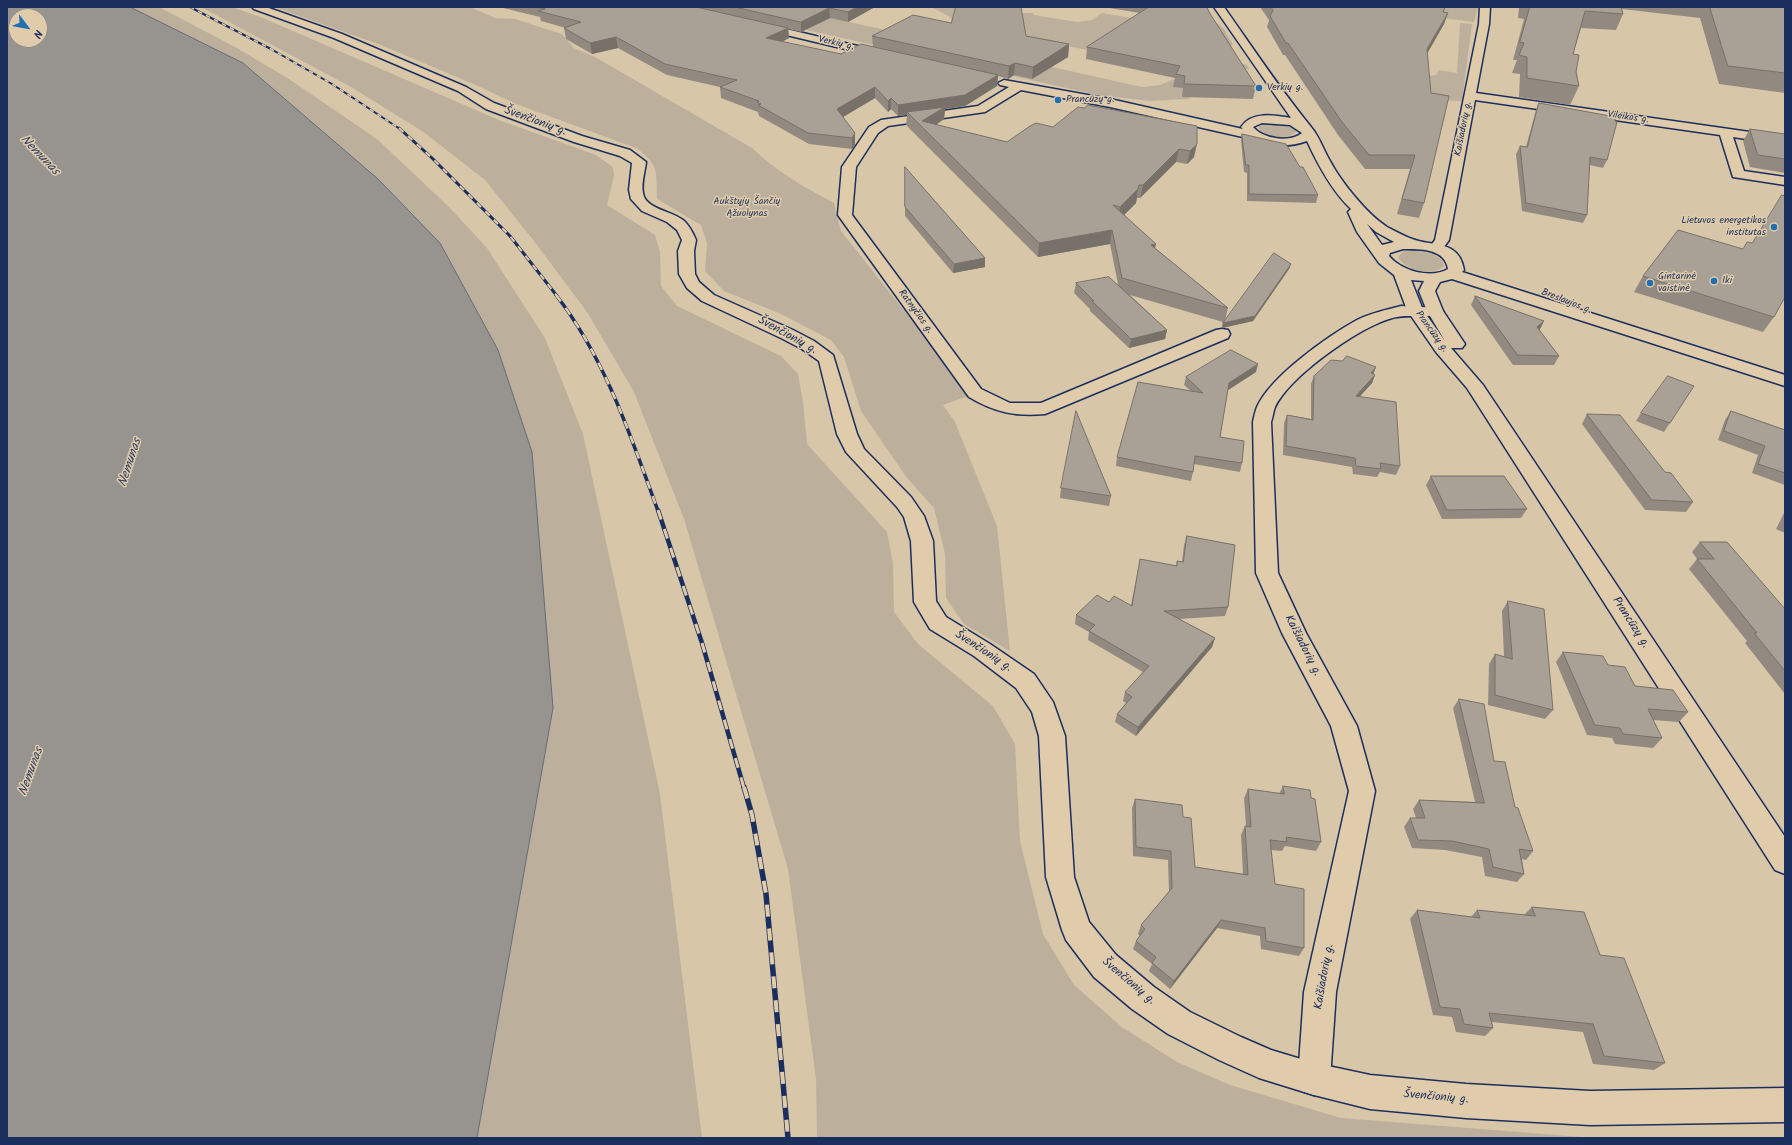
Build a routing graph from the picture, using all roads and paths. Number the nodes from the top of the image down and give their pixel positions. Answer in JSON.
{"nodes":[{"id":1,"x":257,"y":7,"type":"edge"},
{"id":2,"x":1219,"y":7,"type":"edge"},
{"id":3,"x":1485,"y":7,"type":"edge"},
{"id":4,"x":752,"y":24,"type":"edge"},
{"id":5,"x":894,"y":58,"type":"edge"},
{"id":6,"x":996,"y":81,"type":"edge"},
{"id":7,"x":1019,"y":86,"type":"junction"},
{"id":8,"x":1470,"y":96,"type":"junction"},
{"id":9,"x":1283,"y":99,"type":"junction"},
{"id":10,"x":1270,"y":118,"type":"junction"},
{"id":11,"x":1248,"y":124,"type":"junction"},
{"id":12,"x":1210,"y":125,"type":"junction"},
{"id":13,"x":1307,"y":131,"type":"junction"},
{"id":14,"x":1726,"y":132,"type":"junction"},
{"id":15,"x":1256,"y":136,"type":"junction"},
{"id":16,"x":1785,"y":141,"type":"edge"},
{"id":17,"x":1285,"y":142,"type":"junction"},
{"id":18,"x":1324,"y":163,"type":"junction"},
{"id":19,"x":1785,"y":181,"type":"edge"},
{"id":20,"x":1350,"y":200,"type":"junction"},
{"id":21,"x":1408,"y":243,"type":"junction"},
{"id":22,"x":1436,"y":248,"type":"junction"},
{"id":23,"x":1382,"y":255,"type":"junction"},
{"id":24,"x":1453,"y":267,"type":"junction"},
{"id":25,"x":1400,"y":271,"type":"junction"},
{"id":26,"x":1434,"y":278,"type":"junction"},
{"id":27,"x":1425,"y":311,"type":"junction"},
{"id":28,"x":1222,"y":334,"type":"dead end"},
{"id":29,"x":1785,"y":381,"type":"edge"},
{"id":30,"x":1785,"y":861,"type":"edge"},
{"id":31,"x":1314,"y":1079,"type":"junction"},
{"id":32,"x":1785,"y":1105,"type":"edge"}],
"edges":[{"from":1,"to":31,"type":"street","name":"Švenčionių g."},
{"from":2,"to":9,"type":"street"},
{"from":3,"to":8,"type":"street","name":"Kaišiadorių g."},
{"from":4,"to":5,"type":"street","name":"Verkių g."},
{"from":6,"to":7,"type":"street"},
{"from":7,"to":12,"type":"street"},
{"from":7,"to":28,"type":"street","name":"Ratnyčios g."},
{"from":8,"to":14,"type":"street","name":"Vileikos g."},
{"from":8,"to":22,"type":"street","name":"Kaišiadorių g."},
{"from":9,"to":10,"type":"street"},
{"from":9,"to":13,"type":"street"},
{"from":10,"to":11,"type":"street"},
{"from":10,"to":13,"type":"street"},
{"from":11,"to":12,"type":"street"},
{"from":11,"to":15,"type":"street"},
{"from":12,"to":15,"type":"street"},
{"from":13,"to":17,"type":"street"},
{"from":13,"to":18,"type":"street"},
{"from":14,"to":16,"type":"street","name":"Vileikos g."},
{"from":14,"to":19,"type":"street"},
{"from":15,"to":17,"type":"street"},
{"from":17,"to":18,"type":"street"},
{"from":18,"to":20,"type":"street"},
{"from":20,"to":21,"type":"street"},
{"from":20,"to":23,"type":"street"},
{"from":21,"to":22,"type":"street"},
{"from":21,"to":23,"type":"street"},
{"from":22,"to":24,"type":"street"},
{"from":23,"to":25,"type":"street"},
{"from":24,"to":26,"type":"street"},
{"from":24,"to":29,"type":"street","name":"Breslaujos g."},
{"from":25,"to":26,"type":"street"},
{"from":25,"to":27,"type":"street","name":"Prancūzų g."},
{"from":26,"to":27,"type":"street","name":"Prancūzų g."},
{"from":27,"to":30,"type":"street","name":"Prancūzų g."},
{"from":27,"to":31,"type":"street","name":"Kaišiadorių g."},
{"from":31,"to":32,"type":"street","name":"Švenčionių g."}]}
